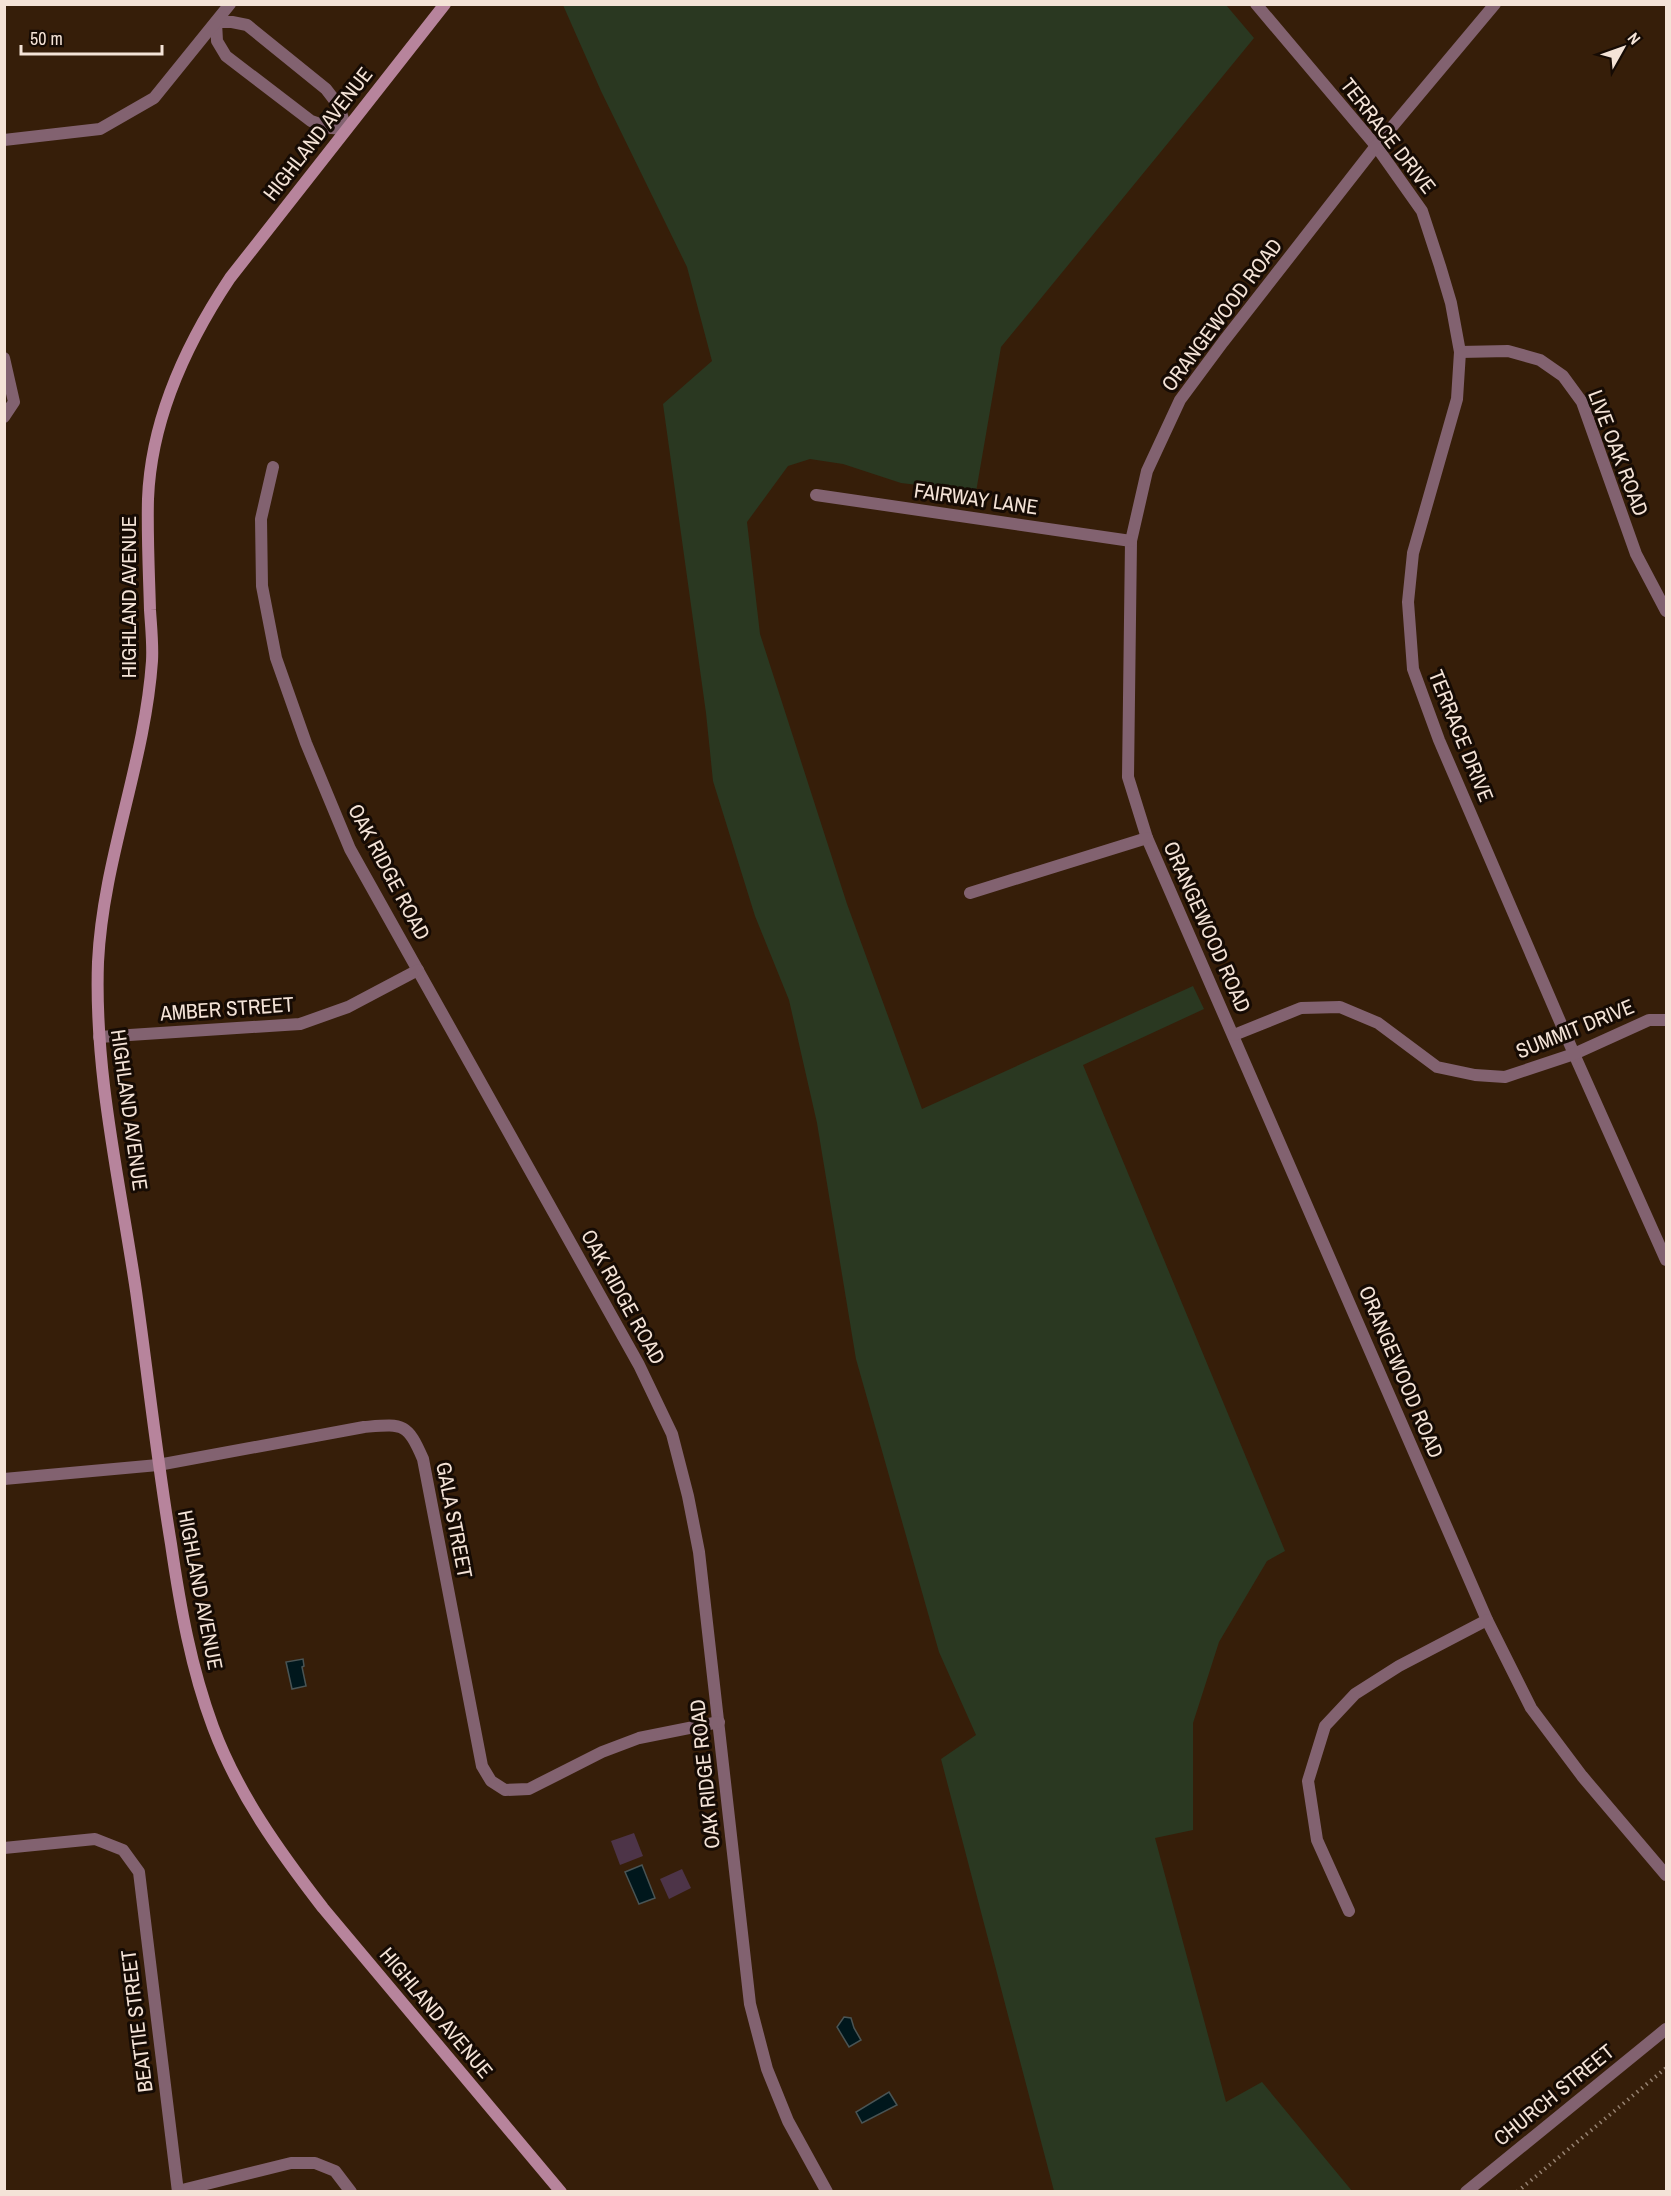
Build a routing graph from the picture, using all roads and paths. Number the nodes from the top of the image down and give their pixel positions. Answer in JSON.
{"nodes":[{"id":1,"x":230,"y":4,"type":"edge"},
{"id":2,"x":445,"y":4,"type":"edge"},
{"id":3,"x":1256,"y":4,"type":"edge"},
{"id":4,"x":1495,"y":4,"type":"edge"},
{"id":5,"x":216,"y":22,"type":"junction"},
{"id":6,"x":346,"y":129,"type":"junction"},
{"id":7,"x":4,"y":140,"type":"edge"},
{"id":8,"x":1376,"y":146,"type":"junction"},
{"id":9,"x":1460,"y":352,"type":"junction"},
{"id":10,"x":4,"y":358,"type":"edge"},
{"id":11,"x":4,"y":417,"type":"edge"},
{"id":12,"x":273,"y":467,"type":"dead end"},
{"id":13,"x":816,"y":495,"type":"dead end"},
{"id":14,"x":1131,"y":541,"type":"junction"},
{"id":15,"x":1666,"y":610,"type":"edge"},
{"id":16,"x":1147,"y":838,"type":"junction"},
{"id":17,"x":970,"y":893,"type":"dead end"},
{"id":18,"x":418,"y":970,"type":"junction"},
{"id":19,"x":1666,"y":1020,"type":"edge"},
{"id":20,"x":1234,"y":1035,"type":"junction"},
{"id":21,"x":99,"y":1037,"type":"junction"},
{"id":22,"x":1574,"y":1054,"type":"junction"},
{"id":23,"x":1666,"y":1260,"type":"edge"},
{"id":24,"x":158,"y":1465,"type":"junction"},
{"id":25,"x":4,"y":1479,"type":"edge"},
{"id":26,"x":1487,"y":1620,"type":"junction"},
{"id":27,"x":719,"y":1722,"type":"junction"},
{"id":28,"x":4,"y":1848,"type":"edge"},
{"id":29,"x":1666,"y":1875,"type":"edge"},
{"id":30,"x":1349,"y":1911,"type":"dead end"},
{"id":31,"x":1666,"y":2029,"type":"edge"},
{"id":32,"x":1666,"y":2068,"type":"edge"},
{"id":33,"x":178,"y":2191,"type":"edge"},
{"id":34,"x":351,"y":2192,"type":"edge"},
{"id":35,"x":561,"y":2192,"type":"edge"},
{"id":36,"x":827,"y":2192,"type":"edge"},
{"id":37,"x":1466,"y":2192,"type":"edge"},
{"id":38,"x":1517,"y":2192,"type":"edge"}],
"edges":[{"from":1,"to":5,"type":"street"},
{"from":2,"to":6,"type":"main road","name":"HIGHLAND AVENUE"},
{"from":3,"to":8,"type":"street","name":"TERRACE DRIVE"},
{"from":4,"to":8,"type":"street","name":"ORANGEWOOD ROAD"},
{"from":5,"to":6,"type":"street"},
{"from":5,"to":6,"type":"street"},
{"from":5,"to":7,"type":"street"},
{"from":6,"to":21,"type":"main road","name":"HIGHLAND AVENUE"},
{"from":8,"to":9,"type":"street","name":"TERRACE DRIVE"},
{"from":8,"to":14,"type":"street","name":"ORANGEWOOD ROAD"},
{"from":9,"to":15,"type":"street","name":"LIVE OAK ROAD"},
{"from":9,"to":22,"type":"street","name":"TERRACE DRIVE"},
{"from":10,"to":11,"type":"street"},
{"from":12,"to":18,"type":"street","name":"OAK RIDGE ROAD"},
{"from":13,"to":14,"type":"street","name":"FAIRWAY LANE"},
{"from":14,"to":16,"type":"street","name":"ORANGEWOOD ROAD"},
{"from":16,"to":17,"type":"street"},
{"from":16,"to":20,"type":"street","name":"ORANGEWOOD ROAD"},
{"from":18,"to":21,"type":"street","name":"AMBER STREET"},
{"from":18,"to":27,"type":"street","name":"OAK RIDGE ROAD"},
{"from":19,"to":22,"type":"street","name":"SUMMIT DRIVE"},
{"from":20,"to":22,"type":"street","name":"SUMMIT DRIVE"},
{"from":20,"to":26,"type":"street","name":"ORANGEWOOD ROAD"},
{"from":21,"to":24,"type":"main road","name":"HIGHLAND AVENUE"},
{"from":22,"to":23,"type":"street","name":"TERRACE DRIVE"},
{"from":24,"to":25,"type":"street","name":"GALA STREET"},
{"from":24,"to":27,"type":"street","name":"GALA STREET"},
{"from":24,"to":35,"type":"main road","name":"HIGHLAND AVENUE"},
{"from":26,"to":29,"type":"street","name":"ORANGEWOOD ROAD"},
{"from":26,"to":30,"type":"street"},
{"from":27,"to":36,"type":"street","name":"OAK RIDGE ROAD"},
{"from":28,"to":33,"type":"street","name":"BEATTIE STREET"},
{"from":31,"to":37,"type":"street","name":"CHURCH STREET"},
{"from":32,"to":38,"type":"path"},
{"from":33,"to":34,"type":"street"}]}
